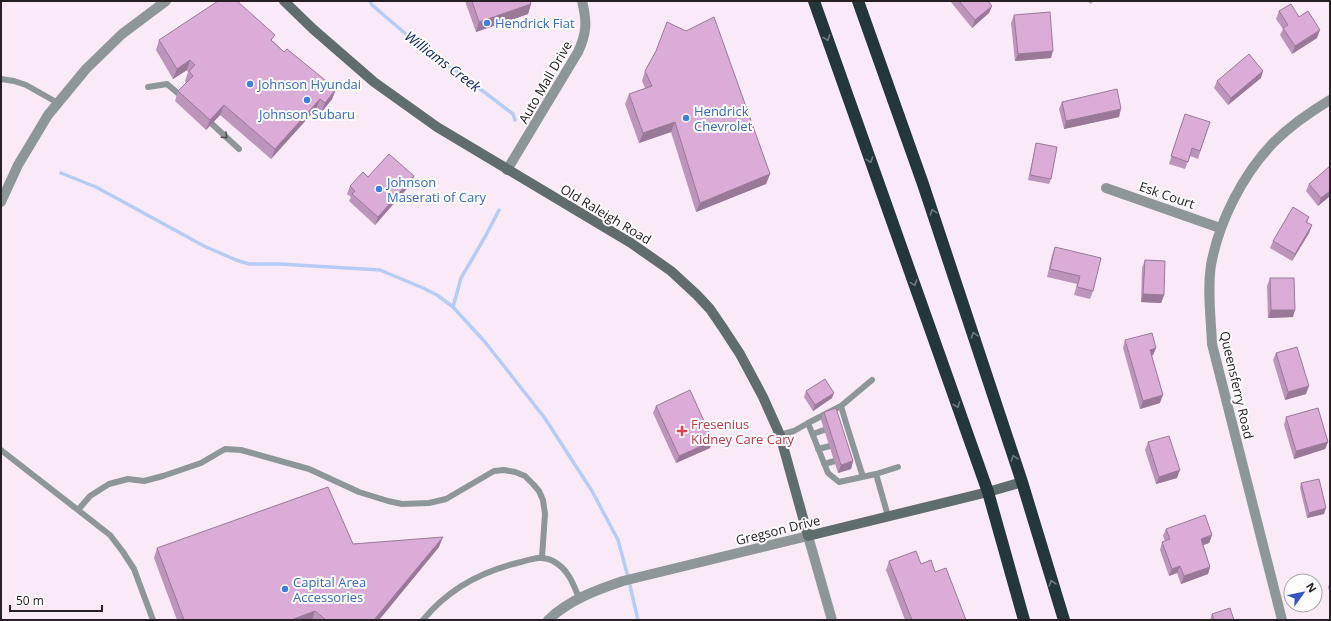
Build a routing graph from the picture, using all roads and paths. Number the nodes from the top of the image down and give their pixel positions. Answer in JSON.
{"nodes":[{"id":1,"x":166,"y":1,"type":"edge"},
{"id":2,"x":284,"y":1,"type":"edge"},
{"id":3,"x":582,"y":1,"type":"edge"},
{"id":4,"x":814,"y":1,"type":"edge"},
{"id":5,"x":858,"y":1,"type":"edge"},
{"id":6,"x":1,"y":79,"type":"edge"},
{"id":7,"x":148,"y":87,"type":"dead end"},
{"id":8,"x":180,"y":95,"type":"edge"},
{"id":9,"x":1330,"y":100,"type":"edge"},
{"id":10,"x":58,"y":103,"type":"junction"},
{"id":11,"x":212,"y":124,"type":"edge"},
{"id":12,"x":239,"y":148,"type":"dead end"},
{"id":13,"x":507,"y":170,"type":"junction"},
{"id":14,"x":1106,"y":188,"type":"dead end"},
{"id":15,"x":1,"y":202,"type":"edge"},
{"id":16,"x":1220,"y":228,"type":"junction"},
{"id":17,"x":872,"y":380,"type":"dead end"},
{"id":18,"x":841,"y":406,"type":"junction"},
{"id":19,"x":808,"y":423,"type":"junction"},
{"id":20,"x":824,"y":430,"type":"dead end"},
{"id":21,"x":780,"y":434,"type":"junction"},
{"id":22,"x":813,"y":434,"type":"junction"},
{"id":23,"x":830,"y":446,"type":"dead end"},
{"id":24,"x":1,"y":450,"type":"edge"},
{"id":25,"x":818,"y":450,"type":"junction"},
{"id":26,"x":835,"y":461,"type":"edge"},
{"id":27,"x":824,"y":464,"type":"junction"},
{"id":28,"x":898,"y":466,"type":"dead end"},
{"id":29,"x":876,"y":474,"type":"junction"},
{"id":30,"x":863,"y":476,"type":"junction"},
{"id":31,"x":1022,"y":482,"type":"junction"},
{"id":32,"x":988,"y":492,"type":"junction"},
{"id":33,"x":78,"y":510,"type":"junction"},
{"id":34,"x":888,"y":516,"type":"junction"},
{"id":35,"x":808,"y":536,"type":"junction"},
{"id":36,"x":542,"y":557,"type":"junction"},
{"id":37,"x":580,"y":598,"type":"junction"},
{"id":38,"x":154,"y":620,"type":"edge"},
{"id":39,"x":423,"y":620,"type":"edge"},
{"id":40,"x":548,"y":620,"type":"edge"},
{"id":41,"x":832,"y":620,"type":"edge"},
{"id":42,"x":1024,"y":620,"type":"edge"},
{"id":43,"x":1064,"y":620,"type":"edge"},
{"id":44,"x":1282,"y":620,"type":"edge"}],
"edges":[{"from":1,"to":10,"type":"street"},
{"from":2,"to":13,"type":"street","name":"Old Raleigh Road"},
{"from":3,"to":13,"type":"street","name":"Auto Mall Drive"},
{"from":4,"to":32,"type":"highway","one_way":true},
{"from":31,"to":5,"type":"highway","one_way":true},
{"from":6,"to":10,"type":"lane"},
{"from":7,"to":8,"type":"lane"},
{"from":9,"to":16,"type":"street","name":"Queensferry Road"},
{"from":10,"to":15,"type":"street"},
{"from":11,"to":12,"type":"lane","one_way":true},
{"from":13,"to":21,"type":"street","name":"Old Raleigh Road"},
{"from":14,"to":16,"type":"street","name":"Esk Court"},
{"from":16,"to":44,"type":"street","name":"Queensferry Road"},
{"from":17,"to":18,"type":"lane"},
{"from":18,"to":19,"type":"lane"},
{"from":18,"to":30,"type":"lane"},
{"from":19,"to":21,"type":"lane"},
{"from":19,"to":22,"type":"lane"},
{"from":20,"to":22,"type":"lane"},
{"from":21,"to":35,"type":"street","name":"Old Raleigh Road"},
{"from":22,"to":25,"type":"lane"},
{"from":23,"to":25,"type":"lane"},
{"from":24,"to":33,"type":"lane"},
{"from":25,"to":27,"type":"lane"},
{"from":26,"to":27,"type":"lane"},
{"from":27,"to":30,"type":"lane"},
{"from":28,"to":29,"type":"lane"},
{"from":29,"to":30,"type":"lane"},
{"from":29,"to":34,"type":"lane"},
{"from":31,"to":32,"type":"street","name":"Gregson Drive"},
{"from":43,"to":31,"type":"highway","one_way":true},
{"from":32,"to":34,"type":"street","name":"Gregson Drive"},
{"from":32,"to":42,"type":"highway"},
{"from":33,"to":36,"type":"lane"},
{"from":33,"to":38,"type":"lane"},
{"from":34,"to":35,"type":"street","name":"Gregson Drive"},
{"from":35,"to":37,"type":"street","name":"Gregson Drive"},
{"from":35,"to":41,"type":"street"},
{"from":36,"to":37,"type":"lane"},
{"from":36,"to":39,"type":"lane"},
{"from":37,"to":40,"type":"street","name":"Gregson Drive"}]}
